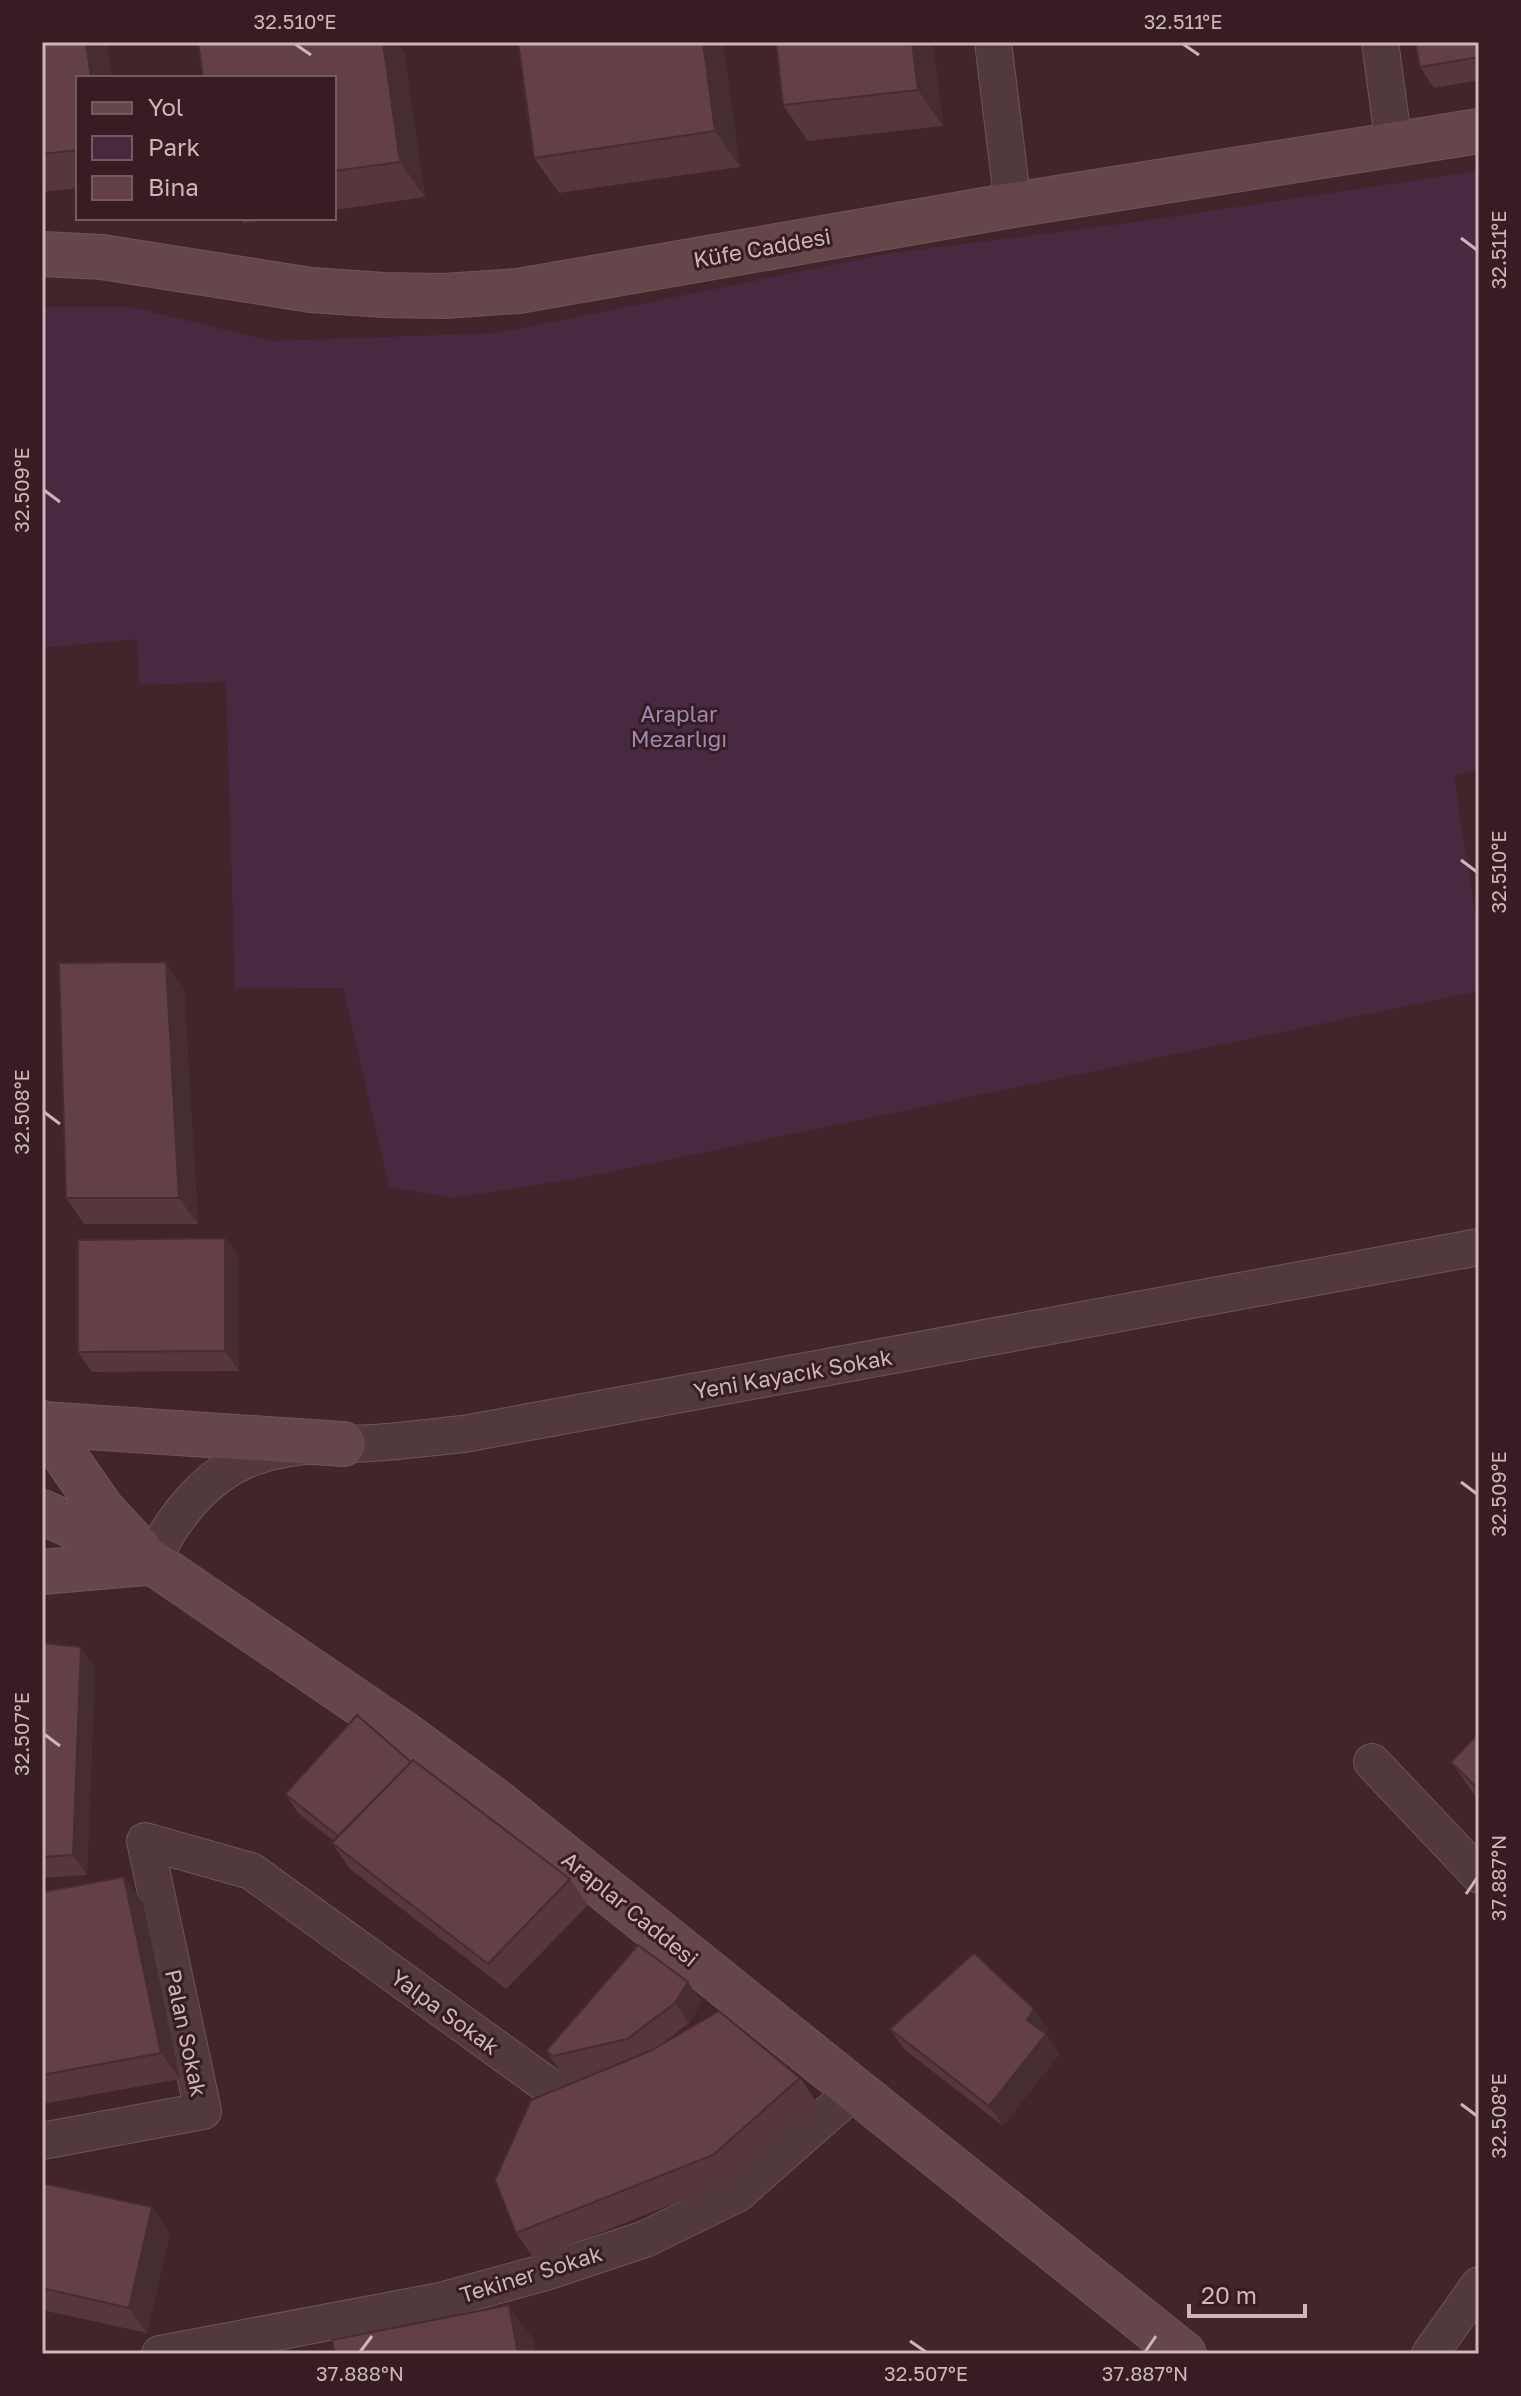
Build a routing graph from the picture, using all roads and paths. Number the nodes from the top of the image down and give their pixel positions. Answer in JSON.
{"nodes":[{"id":1,"x":993,"y":42,"type":"edge"},
{"id":2,"x":1380,"y":42,"type":"edge"},
{"id":3,"x":1479,"y":131,"type":"edge"},
{"id":4,"x":1394,"y":145,"type":"junction"},
{"id":5,"x":1013,"y":205,"type":"junction"},
{"id":6,"x":42,"y":254,"type":"edge"},
{"id":7,"x":1479,"y":1247,"type":"edge"},
{"id":8,"x":42,"y":1423,"type":"edge"},
{"id":9,"x":343,"y":1444,"type":"junction"},
{"id":10,"x":42,"y":1512,"type":"edge"},
{"id":11,"x":152,"y":1562,"type":"junction"},
{"id":12,"x":42,"y":1572,"type":"edge"},
{"id":13,"x":1372,"y":1762,"type":"dead end"},
{"id":14,"x":145,"y":1841,"type":"joint"},
{"id":15,"x":1479,"y":1875,"type":"edge"},
{"id":16,"x":631,"y":2075,"type":"edge"},
{"id":17,"x":855,"y":2090,"type":"junction"},
{"id":18,"x":42,"y":2141,"type":"edge"},
{"id":19,"x":1479,"y":2285,"type":"edge"},
{"id":20,"x":160,"y":2354,"type":"edge"},
{"id":21,"x":1184,"y":2354,"type":"edge"},
{"id":22,"x":1430,"y":2354,"type":"edge"}],
"edges":[{"from":1,"to":5,"type":"street"},
{"from":2,"to":4,"type":"street"},
{"from":3,"to":4,"type":"street","name":"Küfe Caddesi"},
{"from":4,"to":5,"type":"street","name":"Küfe Caddesi"},
{"from":5,"to":6,"type":"street","name":"Küfe Caddesi"},
{"from":7,"to":9,"type":"street","name":"Yeni Kayacık Sokak"},
{"from":8,"to":9,"type":"street"},
{"from":8,"to":11,"type":"street"},
{"from":9,"to":11,"type":"street","name":"Yeni Kayacık Sokak"},
{"from":10,"to":11,"type":"street","name":"Araplar Caddesi"},
{"from":11,"to":12,"type":"street"},
{"from":11,"to":17,"type":"street","name":"Araplar Caddesi"},
{"from":13,"to":15,"type":"street"},
{"from":14,"to":16,"type":"street","name":"Yalpa Sokak"},
{"from":14,"to":18,"type":"street","name":"Palan Sokak"},
{"from":17,"to":20,"type":"street","name":"Tekiner Sokak"},
{"from":17,"to":21,"type":"street","name":"Araplar Caddesi"},
{"from":19,"to":22,"type":"street"}]}
